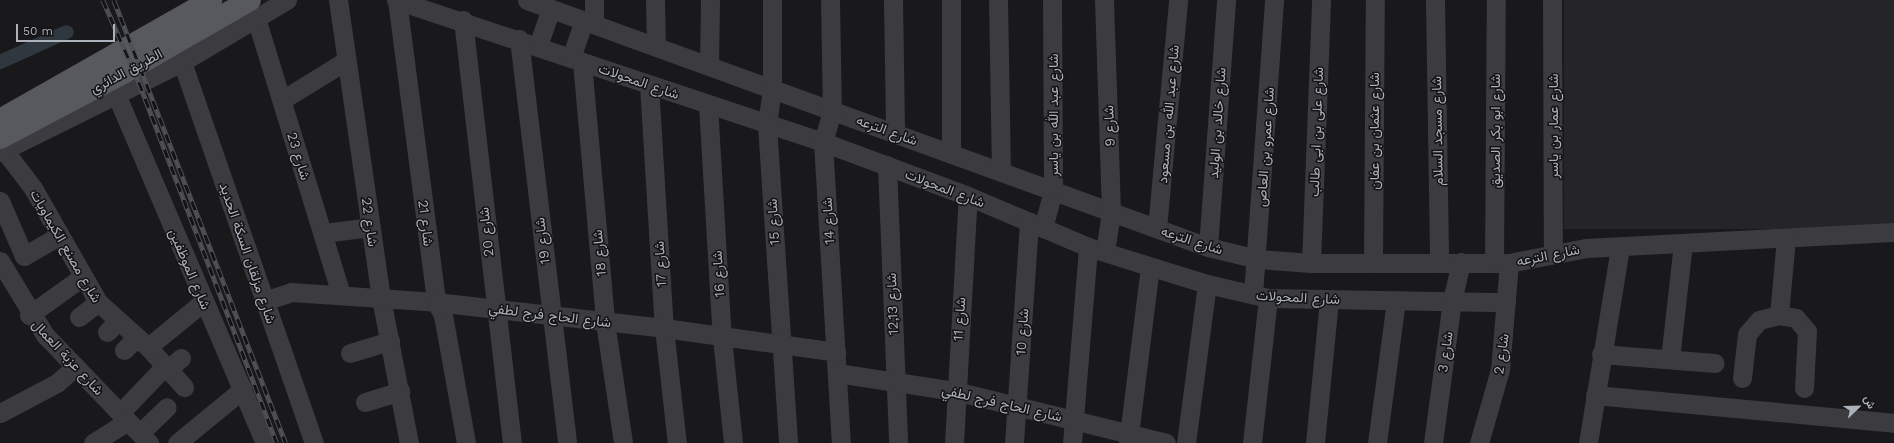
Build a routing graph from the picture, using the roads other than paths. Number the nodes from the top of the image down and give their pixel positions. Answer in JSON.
{"nodes":[{"id":1,"x":211,"y":0,"type":"edge"},
{"id":2,"x":287,"y":0,"type":"edge"},
{"id":3,"x":338,"y":0,"type":"edge"},
{"id":4,"x":397,"y":0,"type":"edge"},
{"id":5,"x":527,"y":0,"type":"edge"},
{"id":6,"x":594,"y":0,"type":"edge"},
{"id":7,"x":655,"y":0,"type":"edge"},
{"id":8,"x":710,"y":0,"type":"edge"},
{"id":9,"x":772,"y":0,"type":"edge"},
{"id":10,"x":830,"y":0,"type":"edge"},
{"id":11,"x":893,"y":0,"type":"edge"},
{"id":12,"x":951,"y":0,"type":"edge"},
{"id":13,"x":998,"y":0,"type":"edge"},
{"id":14,"x":1052,"y":0,"type":"edge"},
{"id":15,"x":1104,"y":0,"type":"edge"},
{"id":16,"x":1178,"y":0,"type":"edge"},
{"id":17,"x":1226,"y":0,"type":"edge"},
{"id":18,"x":1274,"y":0,"type":"edge"},
{"id":19,"x":1321,"y":0,"type":"edge"},
{"id":20,"x":1375,"y":0,"type":"edge"},
{"id":21,"x":1435,"y":0,"type":"edge"},
{"id":22,"x":1496,"y":0,"type":"edge"},
{"id":23,"x":1552,"y":0,"type":"edge"},
{"id":24,"x":253,"y":9,"type":"edge"},
{"id":25,"x":551,"y":9,"type":"junction"},
{"id":26,"x":463,"y":20,"type":"junction"},
{"id":27,"x":589,"y":23,"type":"junction"},
{"id":28,"x":519,"y":39,"type":"junction"},
{"id":29,"x":538,"y":46,"type":"junction"},
{"id":30,"x":656,"y":47,"type":"junction"},
{"id":31,"x":347,"y":60,"type":"junction"},
{"id":32,"x":576,"y":60,"type":"junction"},
{"id":33,"x":182,"y":62,"type":"junction"},
{"id":34,"x":709,"y":66,"type":"junction"},
{"id":35,"x":649,"y":85,"type":"junction"},
{"id":36,"x":772,"y":89,"type":"junction"},
{"id":37,"x":116,"y":94,"type":"junction"},
{"id":38,"x":282,"y":100,"type":"junction"},
{"id":39,"x":708,"y":105,"type":"junction"},
{"id":40,"x":832,"y":111,"type":"junction"},
{"id":41,"x":0,"y":120,"type":"edge"},
{"id":42,"x":767,"y":125,"type":"junction"},
{"id":43,"x":895,"y":133,"type":"junction"},
{"id":44,"x":823,"y":142,"type":"junction"},
{"id":45,"x":1,"y":146,"type":"edge"},
{"id":46,"x":951,"y":154,"type":"junction"},
{"id":47,"x":888,"y":166,"type":"junction"},
{"id":48,"x":1001,"y":172,"type":"junction"},
{"id":49,"x":1053,"y":190,"type":"junction"},
{"id":50,"x":968,"y":196,"type":"junction"},
{"id":51,"x":0,"y":201,"type":"edge"},
{"id":52,"x":1111,"y":212,"type":"junction"},
{"id":53,"x":1036,"y":225,"type":"junction"},
{"id":54,"x":371,"y":227,"type":"junction"},
{"id":55,"x":1157,"y":228,"type":"junction"},
{"id":56,"x":1894,"y":232,"type":"edge"},
{"id":57,"x":323,"y":233,"type":"junction"},
{"id":58,"x":58,"y":236,"type":"junction"},
{"id":59,"x":1786,"y":238,"type":"junction"},
{"id":60,"x":1683,"y":244,"type":"junction"},
{"id":61,"x":1208,"y":246,"type":"junction"},
{"id":62,"x":1620,"y":247,"type":"junction"},
{"id":63,"x":1096,"y":250,"type":"junction"},
{"id":64,"x":1553,"y":253,"type":"junction"},
{"id":65,"x":1258,"y":259,"type":"junction"},
{"id":66,"x":0,"y":261,"type":"edge"},
{"id":67,"x":1439,"y":262,"type":"junction"},
{"id":68,"x":1461,"y":262,"type":"junction"},
{"id":69,"x":1311,"y":263,"type":"junction"},
{"id":70,"x":1373,"y":263,"type":"junction"},
{"id":71,"x":1501,"y":263,"type":"junction"},
{"id":72,"x":1150,"y":267,"type":"junction"},
{"id":73,"x":82,"y":277,"type":"junction"},
{"id":74,"x":1207,"y":284,"type":"junction"},
{"id":75,"x":341,"y":294,"type":"junction"},
{"id":76,"x":1260,"y":296,"type":"junction"},
{"id":77,"x":381,"y":298,"type":"junction"},
{"id":78,"x":1329,"y":300,"type":"junction"},
{"id":79,"x":1396,"y":300,"type":"junction"},
{"id":80,"x":264,"y":301,"type":"junction"},
{"id":81,"x":1452,"y":301,"type":"junction"},
{"id":82,"x":98,"y":302,"type":"junction"},
{"id":83,"x":203,"y":302,"type":"junction"},
{"id":84,"x":436,"y":302,"type":"junction"},
{"id":85,"x":1506,"y":302,"type":"junction"},
{"id":86,"x":494,"y":308,"type":"junction"},
{"id":87,"x":29,"y":315,"type":"junction"},
{"id":88,"x":551,"y":315,"type":"junction"},
{"id":89,"x":1779,"y":315,"type":"junction"},
{"id":90,"x":79,"y":317,"type":"dead end"},
{"id":91,"x":605,"y":322,"type":"junction"},
{"id":92,"x":664,"y":328,"type":"junction"},
{"id":93,"x":722,"y":338,"type":"junction"},
{"id":94,"x":390,"y":341,"type":"junction"},
{"id":95,"x":136,"y":345,"type":"junction"},
{"id":96,"x":780,"y":345,"type":"junction"},
{"id":97,"x":836,"y":352,"type":"junction"},
{"id":98,"x":350,"y":353,"type":"dead end"},
{"id":99,"x":1601,"y":354,"type":"junction"},
{"id":100,"x":1670,"y":359,"type":"junction"},
{"id":101,"x":1715,"y":363,"type":"dead end"},
{"id":102,"x":172,"y":364,"type":"junction"},
{"id":103,"x":76,"y":366,"type":"junction"},
{"id":104,"x":837,"y":373,"type":"junction"},
{"id":105,"x":1742,"y":378,"type":"dead end"},
{"id":106,"x":895,"y":380,"type":"junction"},
{"id":107,"x":184,"y":387,"type":"dead end"},
{"id":108,"x":243,"y":388,"type":"junction"},
{"id":109,"x":1804,"y":388,"type":"dead end"},
{"id":110,"x":400,"y":391,"type":"junction"},
{"id":111,"x":955,"y":391,"type":"junction"},
{"id":112,"x":1595,"y":395,"type":"junction"},
{"id":113,"x":366,"y":402,"type":"dead end"},
{"id":114,"x":1018,"y":406,"type":"junction"},
{"id":115,"x":167,"y":407,"type":"dead end"},
{"id":116,"x":0,"y":412,"type":"edge"},
{"id":117,"x":1074,"y":419,"type":"junction"},
{"id":118,"x":1894,"y":423,"type":"edge"},
{"id":119,"x":134,"y":428,"type":"edge"},
{"id":120,"x":1128,"y":439,"type":"edge"},
{"id":121,"x":93,"y":443,"type":"edge"},
{"id":122,"x":177,"y":443,"type":"edge"},
{"id":123,"x":265,"y":443,"type":"edge"},
{"id":124,"x":314,"y":443,"type":"edge"},
{"id":125,"x":409,"y":443,"type":"edge"},
{"id":126,"x":466,"y":443,"type":"edge"},
{"id":127,"x":512,"y":443,"type":"edge"},
{"id":128,"x":567,"y":443,"type":"edge"},
{"id":129,"x":623,"y":443,"type":"edge"},
{"id":130,"x":677,"y":443,"type":"edge"},
{"id":131,"x":733,"y":443,"type":"edge"},
{"id":132,"x":788,"y":443,"type":"edge"},
{"id":133,"x":841,"y":443,"type":"edge"},
{"id":134,"x":898,"y":443,"type":"edge"},
{"id":135,"x":954,"y":443,"type":"edge"},
{"id":136,"x":1014,"y":443,"type":"edge"},
{"id":137,"x":1072,"y":443,"type":"edge"},
{"id":138,"x":1166,"y":443,"type":"edge"},
{"id":139,"x":1186,"y":443,"type":"edge"},
{"id":140,"x":1252,"y":443,"type":"edge"},
{"id":141,"x":1315,"y":443,"type":"edge"},
{"id":142,"x":1377,"y":443,"type":"edge"},
{"id":143,"x":1433,"y":443,"type":"edge"},
{"id":144,"x":1479,"y":443,"type":"edge"},
{"id":145,"x":1588,"y":443,"type":"edge"}],
"edges":[{"from":1,"to":41,"type":"main road","name":"الطريق الدائري"},
{"from":2,"to":24,"type":"street"},
{"from":3,"to":31,"type":"street","name":"شارع 22"},
{"from":4,"to":26,"type":"street","name":"شارع المحولات"},
{"from":4,"to":84,"type":"street","name":"شارع 21"},
{"from":5,"to":25,"type":"street","name":"شارع الترعه"},
{"from":6,"to":27,"type":"street"},
{"from":7,"to":30,"type":"street"},
{"from":8,"to":34,"type":"street"},
{"from":9,"to":36,"type":"street","name":"شارع 15"},
{"from":10,"to":40,"type":"street","name":"شارع 14"},
{"from":11,"to":43,"type":"street"},
{"from":12,"to":46,"type":"street"},
{"from":13,"to":48,"type":"street"},
{"from":14,"to":49,"type":"street","name":"شارع عبد الله بن ياسر"},
{"from":15,"to":52,"type":"street","name":"شارع 9"},
{"from":16,"to":55,"type":"street","name":"شارع عبد الله بن مسعود"},
{"from":17,"to":61,"type":"street","name":"شارع خالد بن الوليد"},
{"from":18,"to":65,"type":"street","name":"شارع عمرو بن العاص"},
{"from":19,"to":69,"type":"street","name":"شارع على بن ابى طالب"},
{"from":20,"to":70,"type":"street","name":"شارع عثمان بن عفان"},
{"from":21,"to":67,"type":"street","name":"شارع مسجد السلام"},
{"from":22,"to":71,"type":"street","name":"شارع ابو بكر الصديق"},
{"from":23,"to":64,"type":"street","name":"شارع عمار بن ياسر"},
{"from":24,"to":33,"type":"street"},
{"from":24,"to":38,"type":"street","name":"شارع 23"},
{"from":24,"to":45,"type":"main road","name":"الطريق الدائري"},
{"from":25,"to":27,"type":"street","name":"شارع الترعه"},
{"from":25,"to":29,"type":"street"},
{"from":26,"to":28,"type":"street","name":"شارع المحولات"},
{"from":26,"to":86,"type":"street","name":"شارع 20"},
{"from":27,"to":30,"type":"street","name":"شارع الترعه"},
{"from":27,"to":32,"type":"street"},
{"from":28,"to":29,"type":"street","name":"شارع المحولات"},
{"from":28,"to":88,"type":"street","name":"شارع 19"},
{"from":29,"to":32,"type":"street","name":"شارع المحولات"},
{"from":30,"to":34,"type":"street","name":"شارع الترعه"},
{"from":31,"to":38,"type":"street"},
{"from":31,"to":54,"type":"street","name":"شارع 22"},
{"from":32,"to":35,"type":"street","name":"شارع المحولات"},
{"from":32,"to":91,"type":"street","name":"شارع 18"},
{"from":33,"to":37,"type":"street"},
{"from":33,"to":80,"type":"street","name":"شارع مزلقان السكة الحديد"},
{"from":34,"to":36,"type":"street","name":"شارع الترعه"},
{"from":35,"to":39,"type":"street","name":"شارع المحولات"},
{"from":35,"to":92,"type":"street","name":"شارع 17"},
{"from":36,"to":40,"type":"street","name":"شارع الترعه"},
{"from":36,"to":42,"type":"street","name":"شارع 15"},
{"from":37,"to":45,"type":"street"},
{"from":37,"to":83,"type":"street","name":"شارع الموظفين"},
{"from":38,"to":57,"type":"street","name":"شارع 23"},
{"from":39,"to":42,"type":"street","name":"شارع المحولات"},
{"from":39,"to":93,"type":"street","name":"شارع 16"},
{"from":40,"to":43,"type":"street","name":"شارع الترعه"},
{"from":40,"to":44,"type":"street","name":"شارع 14"},
{"from":42,"to":44,"type":"street","name":"شارع المحولات"},
{"from":42,"to":96,"type":"street","name":"شارع 15"},
{"from":43,"to":46,"type":"street","name":"شارع الترعه"},
{"from":44,"to":47,"type":"street","name":"شارع المحولات"},
{"from":44,"to":97,"type":"street","name":"شارع 14"},
{"from":45,"to":58,"type":"street","name":"شارع مصنع الكيماويات"},
{"from":46,"to":48,"type":"street","name":"شارع الترعه"},
{"from":47,"to":50,"type":"street","name":"شارع المحولات"},
{"from":47,"to":106,"type":"street","name":"شارع 12,13"},
{"from":48,"to":49,"type":"street","name":"شارع الترعه"},
{"from":49,"to":52,"type":"street","name":"شارع الترعه"},
{"from":49,"to":53,"type":"street","name":"شارع عبد الله بن ياسر"},
{"from":50,"to":53,"type":"street","name":"شارع المحولات"},
{"from":50,"to":111,"type":"street","name":"شارع 11"},
{"from":51,"to":58,"type":"street"},
{"from":52,"to":55,"type":"street","name":"شارع الترعه"},
{"from":52,"to":63,"type":"street","name":"شارع 9"},
{"from":53,"to":63,"type":"street","name":"شارع المحولات"},
{"from":53,"to":114,"type":"street","name":"شارع 10"},
{"from":54,"to":57,"type":"street"},
{"from":54,"to":77,"type":"street","name":"شارع 22"},
{"from":55,"to":61,"type":"street","name":"شارع الترعه"},
{"from":56,"to":59,"type":"street","name":"شارع الترعه"},
{"from":57,"to":75,"type":"street","name":"شارع 23"},
{"from":58,"to":73,"type":"street","name":"شارع مصنع الكيماويات"},
{"from":59,"to":60,"type":"street","name":"شارع الترعه"},
{"from":59,"to":89,"type":"street"},
{"from":60,"to":62,"type":"street","name":"شارع الترعه"},
{"from":60,"to":100,"type":"street"},
{"from":61,"to":65,"type":"street","name":"شارع الترعه"},
{"from":62,"to":64,"type":"street","name":"شارع الترعه"},
{"from":62,"to":99,"type":"street"},
{"from":63,"to":72,"type":"street","name":"شارع المحولات"},
{"from":63,"to":117,"type":"street","name":"شارع 9"},
{"from":64,"to":71,"type":"street","name":"شارع الترعه"},
{"from":65,"to":69,"type":"street","name":"شارع الترعه"},
{"from":65,"to":76,"type":"street","name":"شارع عمرو بن العاص"},
{"from":66,"to":87,"type":"street","name":"شارع عزبة العمال"},
{"from":67,"to":68,"type":"street","name":"شارع الترعه"},
{"from":67,"to":70,"type":"street","name":"شارع الترعه"},
{"from":68,"to":71,"type":"street","name":"شارع الترعه"},
{"from":68,"to":81,"type":"street","name":"شارع 3"},
{"from":69,"to":70,"type":"street","name":"شارع الترعه"},
{"from":71,"to":85,"type":"street","name":"شارع 2"},
{"from":72,"to":74,"type":"street","name":"شارع المحولات"},
{"from":72,"to":120,"type":"street"},
{"from":73,"to":82,"type":"street","name":"شارع مصنع الكيماويات"},
{"from":73,"to":87,"type":"street"},
{"from":74,"to":76,"type":"street","name":"شارع المحولات"},
{"from":74,"to":139,"type":"street"},
{"from":75,"to":77,"type":"street","name":"شارع الحاج فرج لطفي"},
{"from":75,"to":80,"type":"street","name":"شارع الحاج فرج لطفي"},
{"from":76,"to":78,"type":"street","name":"شارع المحولات"},
{"from":76,"to":140,"type":"street","name":"شارع عمرو بن العاص"},
{"from":77,"to":84,"type":"street","name":"شارع الحاج فرج لطفي"},
{"from":77,"to":94,"type":"street","name":"شارع 22"},
{"from":78,"to":79,"type":"street","name":"شارع المحولات"},
{"from":78,"to":141,"type":"street"},
{"from":79,"to":81,"type":"street","name":"شارع المحولات"},
{"from":79,"to":142,"type":"street"},
{"from":80,"to":124,"type":"street","name":"شارع مزلقان السكة الحديد"},
{"from":81,"to":85,"type":"street","name":"شارع المحولات"},
{"from":81,"to":143,"type":"street","name":"شارع 3"},
{"from":82,"to":90,"type":"street"},
{"from":82,"to":95,"type":"street","name":"شارع مصنع الكيماويات"},
{"from":83,"to":95,"type":"street"},
{"from":83,"to":108,"type":"street","name":"شارع الموظفين"},
{"from":84,"to":86,"type":"street","name":"شارع الحاج فرج لطفي"},
{"from":84,"to":126,"type":"street","name":"شارع 21"},
{"from":85,"to":144,"type":"street","name":"شارع 2"},
{"from":86,"to":88,"type":"street","name":"شارع الحاج فرج لطفي"},
{"from":86,"to":127,"type":"street","name":"شارع 20"},
{"from":87,"to":103,"type":"street","name":"شارع عزبة العمال"},
{"from":88,"to":91,"type":"street","name":"شارع الحاج فرج لطفي"},
{"from":88,"to":128,"type":"street","name":"شارع 19"},
{"from":89,"to":105,"type":"street"},
{"from":89,"to":109,"type":"street"},
{"from":91,"to":92,"type":"street","name":"شارع الحاج فرج لطفي"},
{"from":91,"to":129,"type":"street","name":"شارع 18"},
{"from":92,"to":93,"type":"street","name":"شارع الحاج فرج لطفي"},
{"from":92,"to":130,"type":"street","name":"شارع 17"},
{"from":93,"to":96,"type":"street","name":"شارع الحاج فرج لطفي"},
{"from":93,"to":131,"type":"street","name":"شارع 16"},
{"from":94,"to":98,"type":"street"},
{"from":94,"to":110,"type":"street","name":"شارع 22"},
{"from":95,"to":102,"type":"street","name":"شارع مصنع الكيماويات"},
{"from":96,"to":97,"type":"street","name":"شارع الحاج فرج لطفي"},
{"from":96,"to":132,"type":"street","name":"شارع 15"},
{"from":97,"to":104,"type":"street","name":"شارع 14"},
{"from":99,"to":100,"type":"street"},
{"from":99,"to":112,"type":"street"},
{"from":100,"to":101,"type":"street"},
{"from":102,"to":107,"type":"street","name":"شارع مصنع الكيماويات"},
{"from":102,"to":119,"type":"street"},
{"from":103,"to":116,"type":"street"},
{"from":103,"to":119,"type":"street","name":"شارع عزبة العمال"},
{"from":104,"to":106,"type":"street","name":"شارع الحاج فرج لطفي"},
{"from":104,"to":133,"type":"street","name":"شارع 14"},
{"from":106,"to":111,"type":"street","name":"شارع الحاج فرج لطفي"},
{"from":106,"to":134,"type":"street","name":"شارع 12,13"},
{"from":108,"to":122,"type":"street"},
{"from":108,"to":123,"type":"street","name":"شارع الموظفين"},
{"from":110,"to":113,"type":"street"},
{"from":110,"to":125,"type":"street","name":"شارع 22"},
{"from":111,"to":114,"type":"street","name":"شارع الحاج فرج لطفي"},
{"from":111,"to":135,"type":"street","name":"شارع 11"},
{"from":112,"to":118,"type":"street"},
{"from":112,"to":145,"type":"street"},
{"from":114,"to":117,"type":"street","name":"شارع الحاج فرج لطفي"},
{"from":114,"to":136,"type":"street","name":"شارع 10"},
{"from":115,"to":119,"type":"street"},
{"from":117,"to":120,"type":"street","name":"شارع الحاج فرج لطفي"},
{"from":117,"to":137,"type":"street","name":"شارع 9"},
{"from":119,"to":121,"type":"street"},
{"from":120,"to":138,"type":"street","name":"شارع الحاج فرج لطفي"}]}
